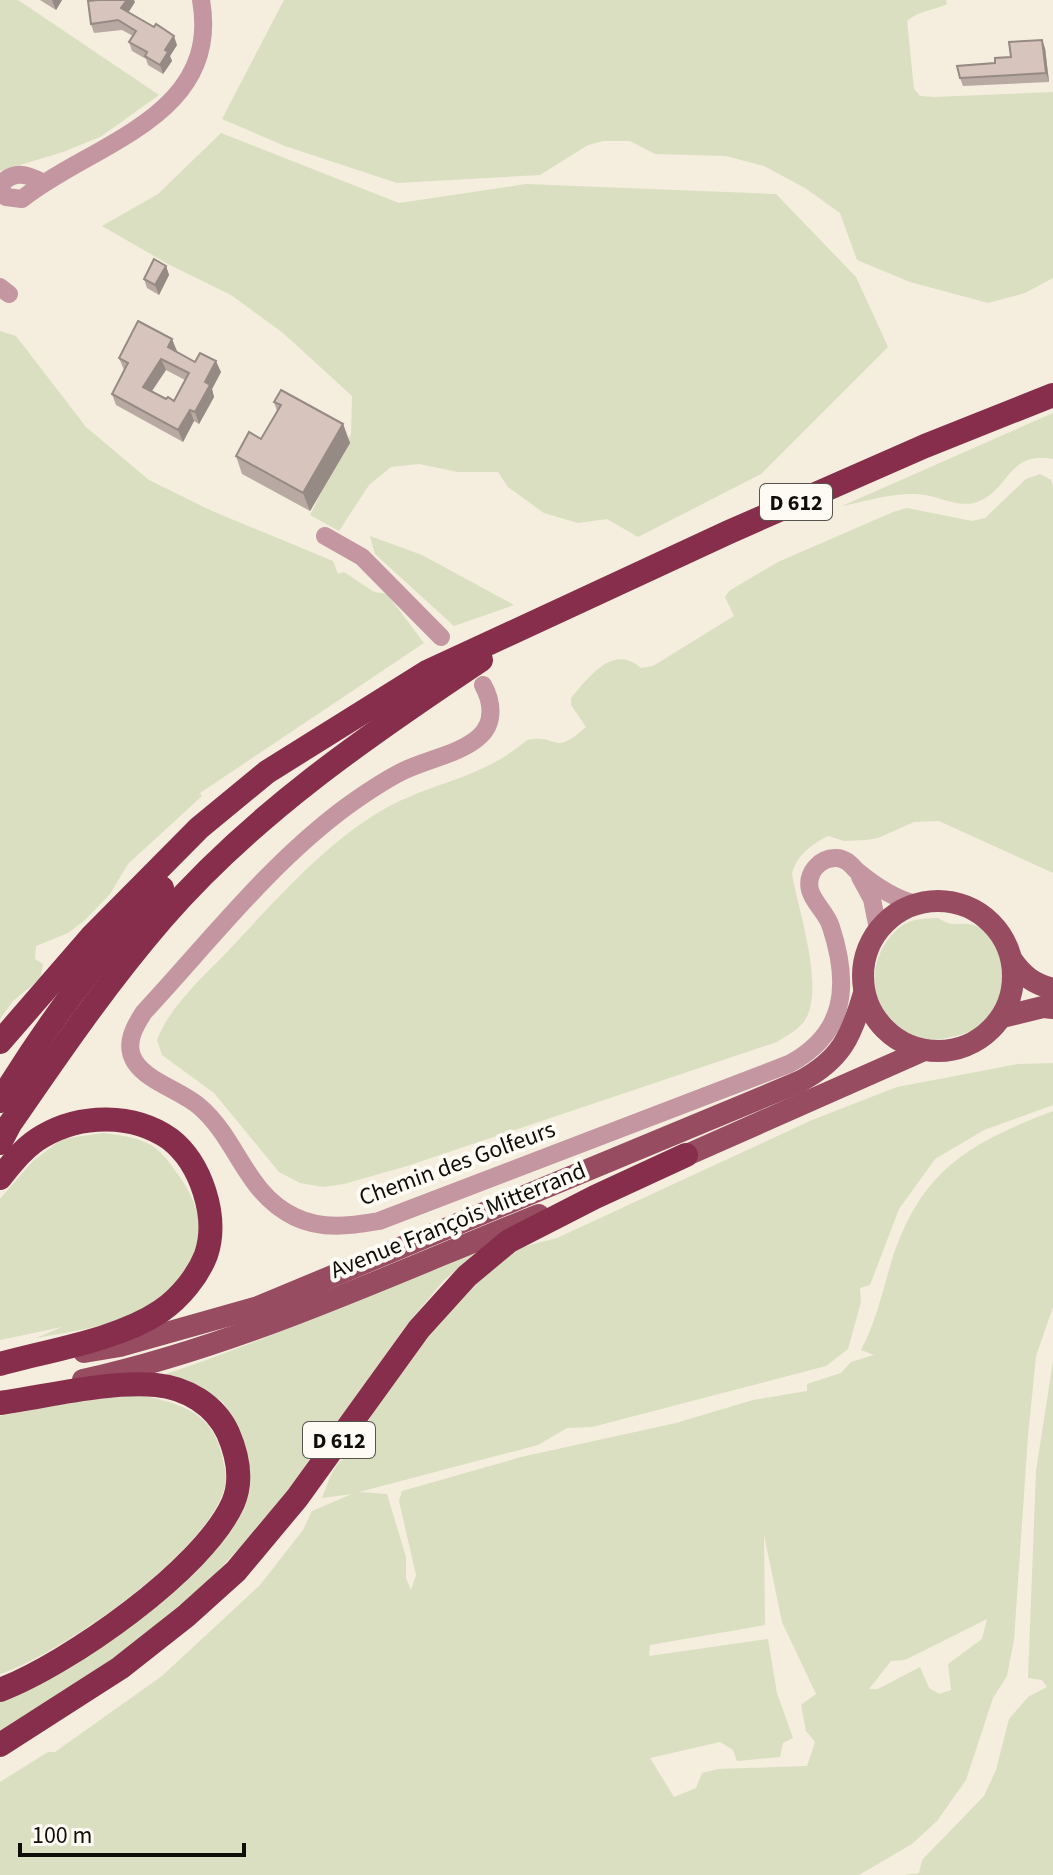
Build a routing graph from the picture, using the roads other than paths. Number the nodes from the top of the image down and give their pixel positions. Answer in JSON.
{"nodes":[{"id":1,"x":201,"y":0,"type":"edge"},
{"id":2,"x":3,"y":200,"type":"edge"},
{"id":3,"x":1053,"y":395,"type":"edge"},
{"id":4,"x":325,"y":536,"type":"dead end"},
{"id":5,"x":544,"y":618,"type":"junction"},
{"id":6,"x":441,"y":637,"type":"dead end"},
{"id":7,"x":483,"y":685,"type":"dead end"},
{"id":8,"x":342,"y":727,"type":"junction"},
{"id":9,"x":857,"y":871,"type":"junction"},
{"id":10,"x":916,"y":904,"type":"junction"},
{"id":11,"x":878,"y":929,"type":"junction"},
{"id":12,"x":1012,"y":960,"type":"junction"},
{"id":13,"x":1053,"y":989,"type":"edge"},
{"id":14,"x":864,"y":993,"type":"junction"},
{"id":15,"x":1053,"y":1008,"type":"edge"},
{"id":16,"x":1002,"y":1017,"type":"junction"},
{"id":17,"x":0,"y":1042,"type":"edge"},
{"id":18,"x":922,"y":1051,"type":"junction"},
{"id":19,"x":0,"y":1101,"type":"edge"},
{"id":20,"x":0,"y":1143,"type":"edge"},
{"id":21,"x":686,"y":1155,"type":"junction"},
{"id":22,"x":0,"y":1178,"type":"edge"},
{"id":23,"x":0,"y":1365,"type":"edge"},
{"id":24,"x":0,"y":1401,"type":"edge"},
{"id":25,"x":0,"y":1690,"type":"edge"},
{"id":26,"x":0,"y":1745,"type":"edge"}],
"edges":[{"from":1,"to":2,"type":"street"},
{"from":3,"to":5,"type":"highway","number":"D 612"},
{"from":4,"to":6,"type":"street"},
{"from":5,"to":8,"type":"highway","number":"D 612"},
{"from":5,"to":20,"type":"highway","number":"D 612"},
{"from":7,"to":9,"type":"street","name":"Chemin des Golfeurs"},
{"from":8,"to":17,"type":"highway","number":"D 612"},
{"from":8,"to":19,"type":"highway","number":"D 612"},
{"from":9,"to":10,"type":"street","name":"Chemin des Golfeurs"},
{"from":9,"to":11,"type":"street"},
{"from":10,"to":11,"type":"main road"},
{"from":10,"to":12,"type":"main road"},
{"from":11,"to":14,"type":"main road"},
{"from":12,"to":13,"type":"main road"},
{"from":12,"to":16,"type":"main road"},
{"from":14,"to":18,"type":"main road"},
{"from":14,"to":23,"type":"main road","name":"Avenue François Mitterrand"},
{"from":15,"to":16,"type":"main road"},
{"from":16,"to":18,"type":"main road"},
{"from":18,"to":21,"type":"main road","name":"Avenue François Mitterrand"},
{"from":21,"to":24,"type":"main road","name":"Avenue François Mitterrand"},
{"from":21,"to":26,"type":"highway","number":"D 612"},
{"from":22,"to":23,"type":"highway"},
{"from":24,"to":25,"type":"highway"}]}
